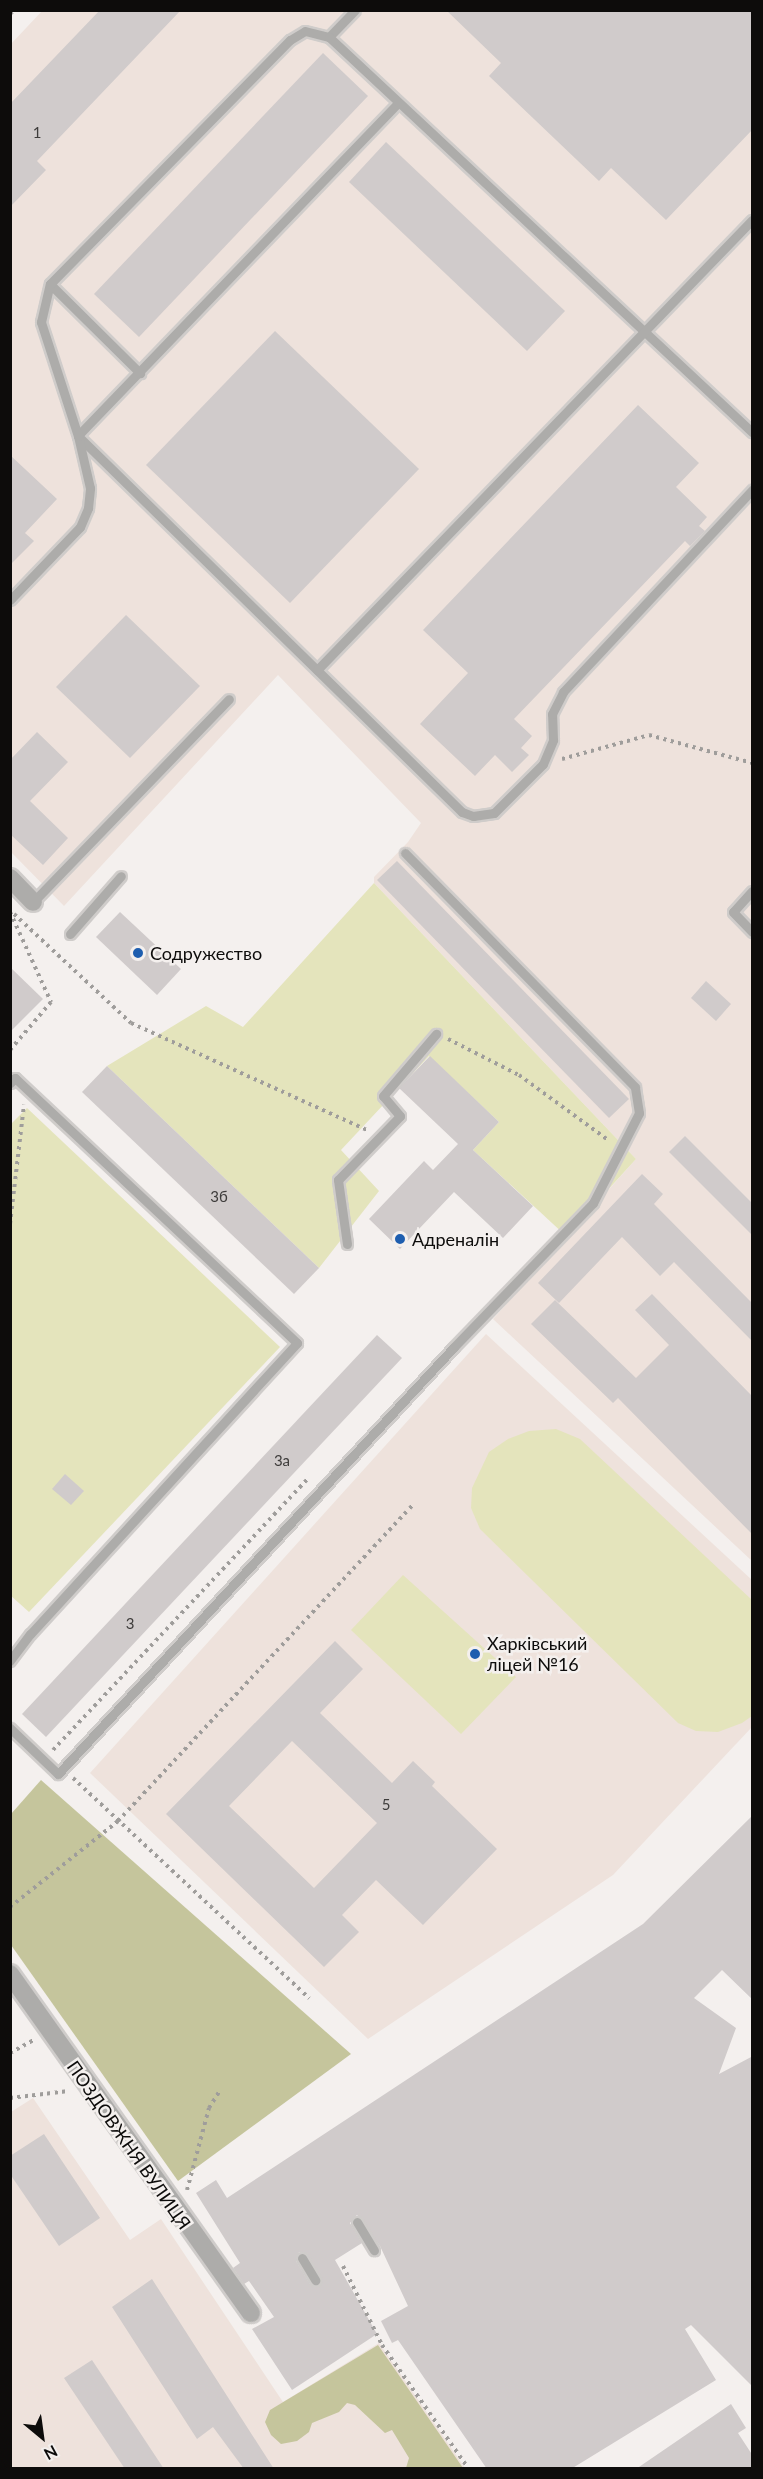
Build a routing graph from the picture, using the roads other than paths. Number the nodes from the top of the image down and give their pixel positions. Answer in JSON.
{"nodes":[{"id":1,"x":355,"y":10,"type":"edge"},
{"id":2,"x":329,"y":37,"type":"junction"},
{"id":3,"x":397,"y":104,"type":"junction"},
{"id":4,"x":753,"y":220,"type":"edge"},
{"id":5,"x":50,"y":284,"type":"junction"},
{"id":6,"x":644,"y":330,"type":"junction"},
{"id":7,"x":140,"y":374,"type":"junction"},
{"id":8,"x":753,"y":432,"type":"edge"},
{"id":9,"x":78,"y":436,"type":"junction"},
{"id":10,"x":753,"y":490,"type":"edge"},
{"id":11,"x":10,"y":600,"type":"edge"},
{"id":12,"x":317,"y":670,"type":"junction"},
{"id":13,"x":230,"y":699,"type":"dead end"},
{"id":14,"x":405,"y":853,"type":"dead end"},
{"id":15,"x":121,"y":876,"type":"dead end"},
{"id":16,"x":10,"y":879,"type":"edge"},
{"id":17,"x":753,"y":891,"type":"edge"},
{"id":18,"x":33,"y":902,"type":"joint"},
{"id":19,"x":753,"y":932,"type":"edge"},
{"id":20,"x":70,"y":934,"type":"dead end"},
{"id":21,"x":436,"y":1034,"type":"road end"},
{"id":22,"x":10,"y":1083,"type":"edge"},
{"id":23,"x":347,"y":1244,"type":"dead end"},
{"id":24,"x":10,"y":1661,"type":"edge"},
{"id":25,"x":10,"y":1728,"type":"edge"},
{"id":26,"x":10,"y":1974,"type":"edge"},
{"id":27,"x":357,"y":2222,"type":"dead end"},
{"id":28,"x":374,"y":2250,"type":"dead end"},
{"id":29,"x":302,"y":2258,"type":"dead end"},
{"id":30,"x":315,"y":2280,"type":"dead end"},
{"id":31,"x":251,"y":2313,"type":"dead end"}],
"edges":[{"from":1,"to":2,"type":"lane"},
{"from":2,"to":3,"type":"lane"},
{"from":2,"to":5,"type":"lane"},
{"from":3,"to":6,"type":"lane"},
{"from":3,"to":7,"type":"lane"},
{"from":4,"to":6,"type":"lane"},
{"from":5,"to":7,"type":"lane"},
{"from":5,"to":9,"type":"lane"},
{"from":6,"to":8,"type":"lane"},
{"from":6,"to":12,"type":"lane"},
{"from":7,"to":9,"type":"lane"},
{"from":9,"to":11,"type":"lane"},
{"from":9,"to":12,"type":"lane"},
{"from":10,"to":12,"type":"lane"},
{"from":13,"to":18,"type":"lane"},
{"from":14,"to":25,"type":"lane"},
{"from":15,"to":20,"type":"lane"},
{"from":16,"to":18,"type":"street"},
{"from":17,"to":19,"type":"lane"},
{"from":21,"to":23,"type":"lane"},
{"from":22,"to":24,"type":"lane"},
{"from":26,"to":31,"type":"street","name":"ПОЗДОВЖНЯ ВУЛИЦЯ"},
{"from":27,"to":28,"type":"lane"},
{"from":29,"to":30,"type":"lane"}]}
